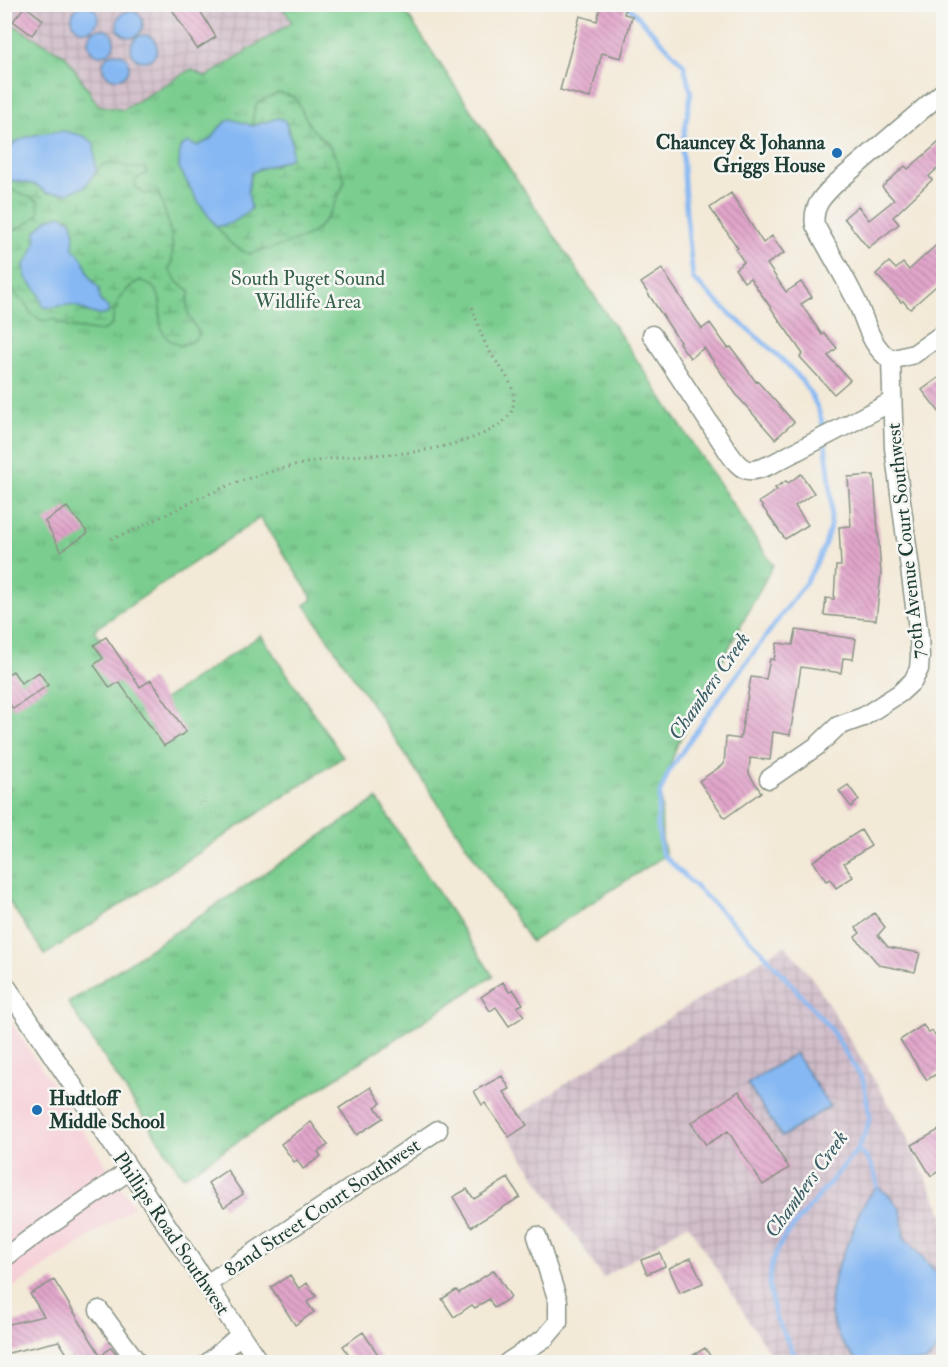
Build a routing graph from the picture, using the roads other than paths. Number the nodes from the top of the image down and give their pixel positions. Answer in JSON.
{"nodes":[{"id":1,"x":944,"y":91,"type":"edge"},
{"id":2,"x":944,"y":333,"type":"edge"},
{"id":3,"x":652,"y":335,"type":"dead end"},
{"id":4,"x":891,"y":360,"type":"junction"},
{"id":5,"x":891,"y":402,"type":"junction"},
{"id":6,"x":769,"y":779,"type":"dead end"},
{"id":7,"x":4,"y":983,"type":"edge"},
{"id":8,"x":438,"y":1130,"type":"dead end"},
{"id":9,"x":130,"y":1170,"type":"junction"},
{"id":10,"x":537,"y":1236,"type":"dead end"},
{"id":11,"x":4,"y":1258,"type":"edge"},
{"id":12,"x":207,"y":1284,"type":"junction"},
{"id":13,"x":99,"y":1310,"type":"dead end"},
{"id":14,"x":240,"y":1335,"type":"junction"},
{"id":15,"x":137,"y":1362,"type":"edge"},
{"id":16,"x":209,"y":1362,"type":"edge"},
{"id":17,"x":259,"y":1362,"type":"edge"},
{"id":18,"x":508,"y":1362,"type":"edge"}],
"edges":[{"from":1,"to":4,"type":"street"},
{"from":2,"to":4,"type":"street"},
{"from":3,"to":5,"type":"street"},
{"from":4,"to":5,"type":"street","name":"70th Avenue Court Southwest"},
{"from":5,"to":6,"type":"street","name":"70th Avenue Court Southwest"},
{"from":7,"to":9,"type":"street","name":"Phillips Road Southwest"},
{"from":8,"to":12,"type":"street","name":"82nd Street Court Southwest"},
{"from":9,"to":11,"type":"street"},
{"from":9,"to":12,"type":"street","name":"Phillips Road Southwest"},
{"from":10,"to":18,"type":"street"},
{"from":12,"to":14,"type":"street","name":"Phillips Road Southwest"},
{"from":13,"to":15,"type":"street"},
{"from":14,"to":16,"type":"street"},
{"from":14,"to":17,"type":"street","name":"Phillips Road Southwest"}]}
